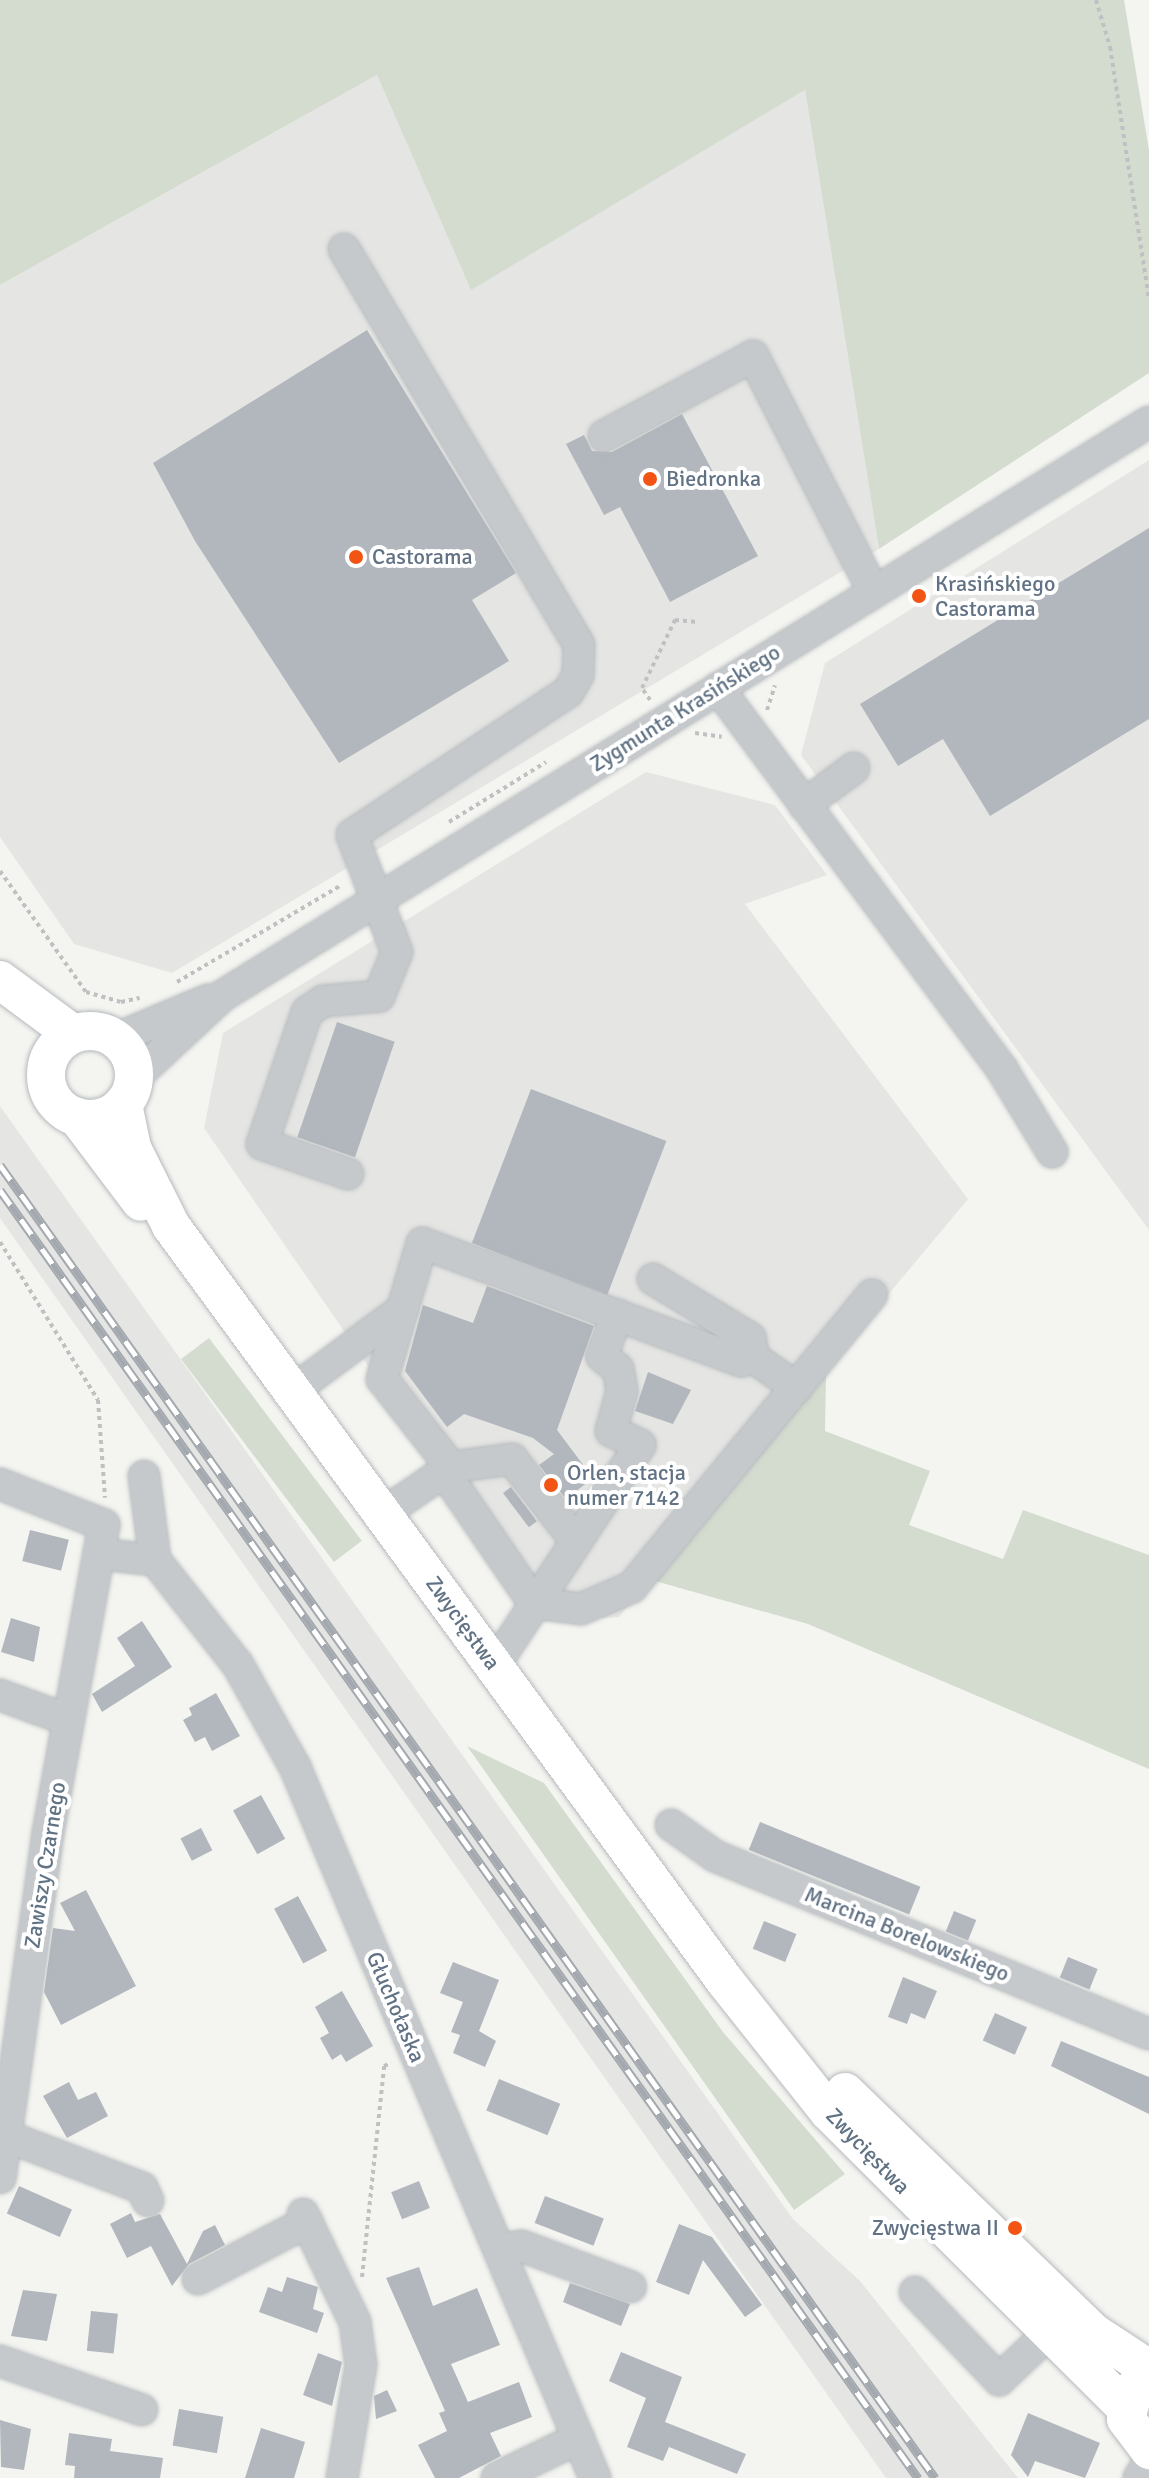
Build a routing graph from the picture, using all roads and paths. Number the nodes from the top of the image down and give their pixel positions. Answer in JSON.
{"nodes":[{"id":1,"x":1096,"y":0,"type":"edge"},
{"id":2,"x":344,"y":249,"type":"dead end"},
{"id":3,"x":1149,"y":298,"type":"edge"},
{"id":4,"x":1149,"y":422,"type":"edge"},
{"id":5,"x":604,"y":436,"type":"dead end"},
{"id":6,"x":874,"y":592,"type":"junction"},
{"id":7,"x":698,"y":622,"type":"dead end"},
{"id":8,"x":718,"y":688,"type":"junction"},
{"id":9,"x":650,"y":700,"type":"dead end"},
{"id":10,"x":854,"y":768,"type":"dead end"},
{"id":11,"x":804,"y":805,"type":"junction"},
{"id":12,"x":0,"y":871,"type":"edge"},
{"id":13,"x":379,"y":898,"type":"junction"},
{"id":14,"x":0,"y":980,"type":"edge"},
{"id":15,"x":154,"y":994,"type":"dead end"},
{"id":16,"x":222,"y":996,"type":"junction"},
{"id":17,"x":0,"y":1002,"type":"edge"},
{"id":18,"x":73,"y":1034,"type":"junction"},
{"id":19,"x":115,"y":1039,"type":"junction"},
{"id":20,"x":46,"y":1068,"type":"junction"},
{"id":21,"x":128,"y":1091,"type":"junction"},
{"id":22,"x":77,"y":1117,"type":"junction"},
{"id":23,"x":1052,"y":1152,"type":"dead end"},
{"id":24,"x":348,"y":1174,"type":"dead end"},
{"id":25,"x":171,"y":1226,"type":"junction"},
{"id":26,"x":0,"y":1242,"type":"edge"},
{"id":27,"x":653,"y":1279,"type":"dead end"},
{"id":28,"x":872,"y":1295,"type":"dead end"},
{"id":29,"x":403,"y":1309,"type":"junction"},
{"id":30,"x":617,"y":1315,"type":"junction"},
{"id":31,"x":754,"y":1358,"type":"junction"},
{"id":32,"x":797,"y":1388,"type":"junction"},
{"id":33,"x":294,"y":1390,"type":"junction"},
{"id":34,"x":451,"y":1467,"type":"junction"},
{"id":35,"x":144,"y":1476,"type":"dead end"},
{"id":36,"x":0,"y":1484,"type":"edge"},
{"id":37,"x":384,"y":1513,"type":"junction"},
{"id":38,"x":102,"y":1539,"type":"junction"},
{"id":39,"x":576,"y":1541,"type":"junction"},
{"id":40,"x":155,"y":1560,"type":"junction"},
{"id":41,"x":534,"y":1603,"type":"junction"},
{"id":42,"x":494,"y":1666,"type":"junction"},
{"id":43,"x":0,"y":1695,"type":"edge"},
{"id":44,"x":68,"y":1720,"type":"junction"},
{"id":45,"x":671,"y":1825,"type":"dead end"},
{"id":46,"x":758,"y":2018,"type":"junction"},
{"id":47,"x":1149,"y":2034,"type":"edge"},
{"id":48,"x":414,"y":2052,"type":"junction"},
{"id":49,"x":6,"y":2136,"type":"junction"},
{"id":50,"x":0,"y":2178,"type":"edge"},
{"id":51,"x":148,"y":2201,"type":"dead end"},
{"id":52,"x":499,"y":2249,"type":"junction"},
{"id":53,"x":198,"y":2279,"type":"dead end"},
{"id":54,"x":631,"y":2287,"type":"dead end"},
{"id":55,"x":915,"y":2292,"type":"dead end"},
{"id":56,"x":355,"y":2322,"type":"junction"},
{"id":57,"x":1049,"y":2333,"type":"junction"},
{"id":58,"x":0,"y":2361,"type":"edge"},
{"id":59,"x":1149,"y":2369,"type":"edge"},
{"id":60,"x":1149,"y":2376,"type":"edge"},
{"id":61,"x":1126,"y":2408,"type":"junction"},
{"id":62,"x":142,"y":2410,"type":"dead end"},
{"id":63,"x":579,"y":2438,"type":"junction"},
{"id":64,"x":1149,"y":2450,"type":"edge"},
{"id":65,"x":1149,"y":2462,"type":"edge"},
{"id":66,"x":342,"y":2478,"type":"edge"},
{"id":67,"x":497,"y":2478,"type":"edge"},
{"id":68,"x":595,"y":2478,"type":"edge"},
{"id":69,"x":1139,"y":2478,"type":"edge"}],
"edges":[{"from":1,"to":3,"type":"path"},
{"from":2,"to":13,"type":"street"},
{"from":4,"to":6,"type":"street","name":"Zygmunta Krasińskiego"},
{"from":5,"to":6,"type":"street"},
{"from":6,"to":8,"type":"street","name":"Zygmunta Krasińskiego"},
{"from":7,"to":9,"type":"path"},
{"from":8,"to":11,"type":"street"},
{"from":8,"to":13,"type":"street","name":"Zygmunta Krasińskiego"},
{"from":10,"to":11,"type":"street"},
{"from":11,"to":23,"type":"street"},
{"from":12,"to":15,"type":"path"},
{"from":13,"to":16,"type":"street","name":"Zygmunta Krasińskiego"},
{"from":13,"to":24,"type":"street"},
{"from":14,"to":18,"type":"main road"},
{"from":16,"to":19,"type":"street","name":"Zygmunta Krasińskiego"},
{"from":16,"to":21,"type":"street","name":"Zygmunta Krasińskiego"},
{"from":17,"to":20,"type":"main road"},
{"from":18,"to":19,"type":"main road"},
{"from":18,"to":20,"type":"main road"},
{"from":19,"to":21,"type":"main road"},
{"from":20,"to":22,"type":"main road"},
{"from":21,"to":22,"type":"main road"},
{"from":21,"to":25,"type":"main road","name":"Zwycięstwa"},
{"from":22,"to":25,"type":"main road","name":"Zwycięstwa"},
{"from":25,"to":33,"type":"main road","name":"Zwycięstwa"},
{"from":26,"to":38,"type":"path"},
{"from":27,"to":31,"type":"street"},
{"from":28,"to":32,"type":"street"},
{"from":29,"to":30,"type":"street"},
{"from":29,"to":33,"type":"street"},
{"from":29,"to":34,"type":"street"},
{"from":30,"to":31,"type":"street"},
{"from":30,"to":39,"type":"street"},
{"from":31,"to":32,"type":"street"},
{"from":32,"to":41,"type":"street"},
{"from":33,"to":37,"type":"main road","name":"Zwycięstwa"},
{"from":34,"to":37,"type":"street"},
{"from":34,"to":39,"type":"street"},
{"from":34,"to":41,"type":"street"},
{"from":35,"to":40,"type":"street"},
{"from":36,"to":38,"type":"street"},
{"from":37,"to":42,"type":"main road","name":"Zwycięstwa"},
{"from":38,"to":40,"type":"street"},
{"from":38,"to":44,"type":"street","name":"Zawiszy Czarnego"},
{"from":39,"to":41,"type":"street"},
{"from":40,"to":48,"type":"street","name":"Głuchołaska"},
{"from":41,"to":42,"type":"street"},
{"from":42,"to":46,"type":"main road","name":"Zwycięstwa"},
{"from":43,"to":44,"type":"street"},
{"from":44,"to":49,"type":"street","name":"Zawiszy Czarnego"},
{"from":45,"to":47,"type":"street","name":"Marcina Borelowskiego"},
{"from":46,"to":57,"type":"main road","name":"Zwycięstwa"},
{"from":46,"to":59,"type":"main road","name":"Zwycięstwa"},
{"from":48,"to":52,"type":"street","name":"Głuchołaska"},
{"from":48,"to":56,"type":"path"},
{"from":49,"to":50,"type":"street","name":"Zawiszy Czarnego"},
{"from":49,"to":51,"type":"street"},
{"from":52,"to":54,"type":"street"},
{"from":52,"to":63,"type":"street","name":"Głuchołaska"},
{"from":53,"to":56,"type":"street"},
{"from":55,"to":57,"type":"street"},
{"from":56,"to":66,"type":"street"},
{"from":57,"to":61,"type":"main road","name":"Zwycięstwa"},
{"from":58,"to":62,"type":"street"},
{"from":60,"to":61,"type":"main road"},
{"from":61,"to":64,"type":"main road","name":"Zwycięstwa"},
{"from":63,"to":67,"type":"street"},
{"from":63,"to":68,"type":"street","name":"Głuchołaska"},
{"from":65,"to":69,"type":"street"}]}
